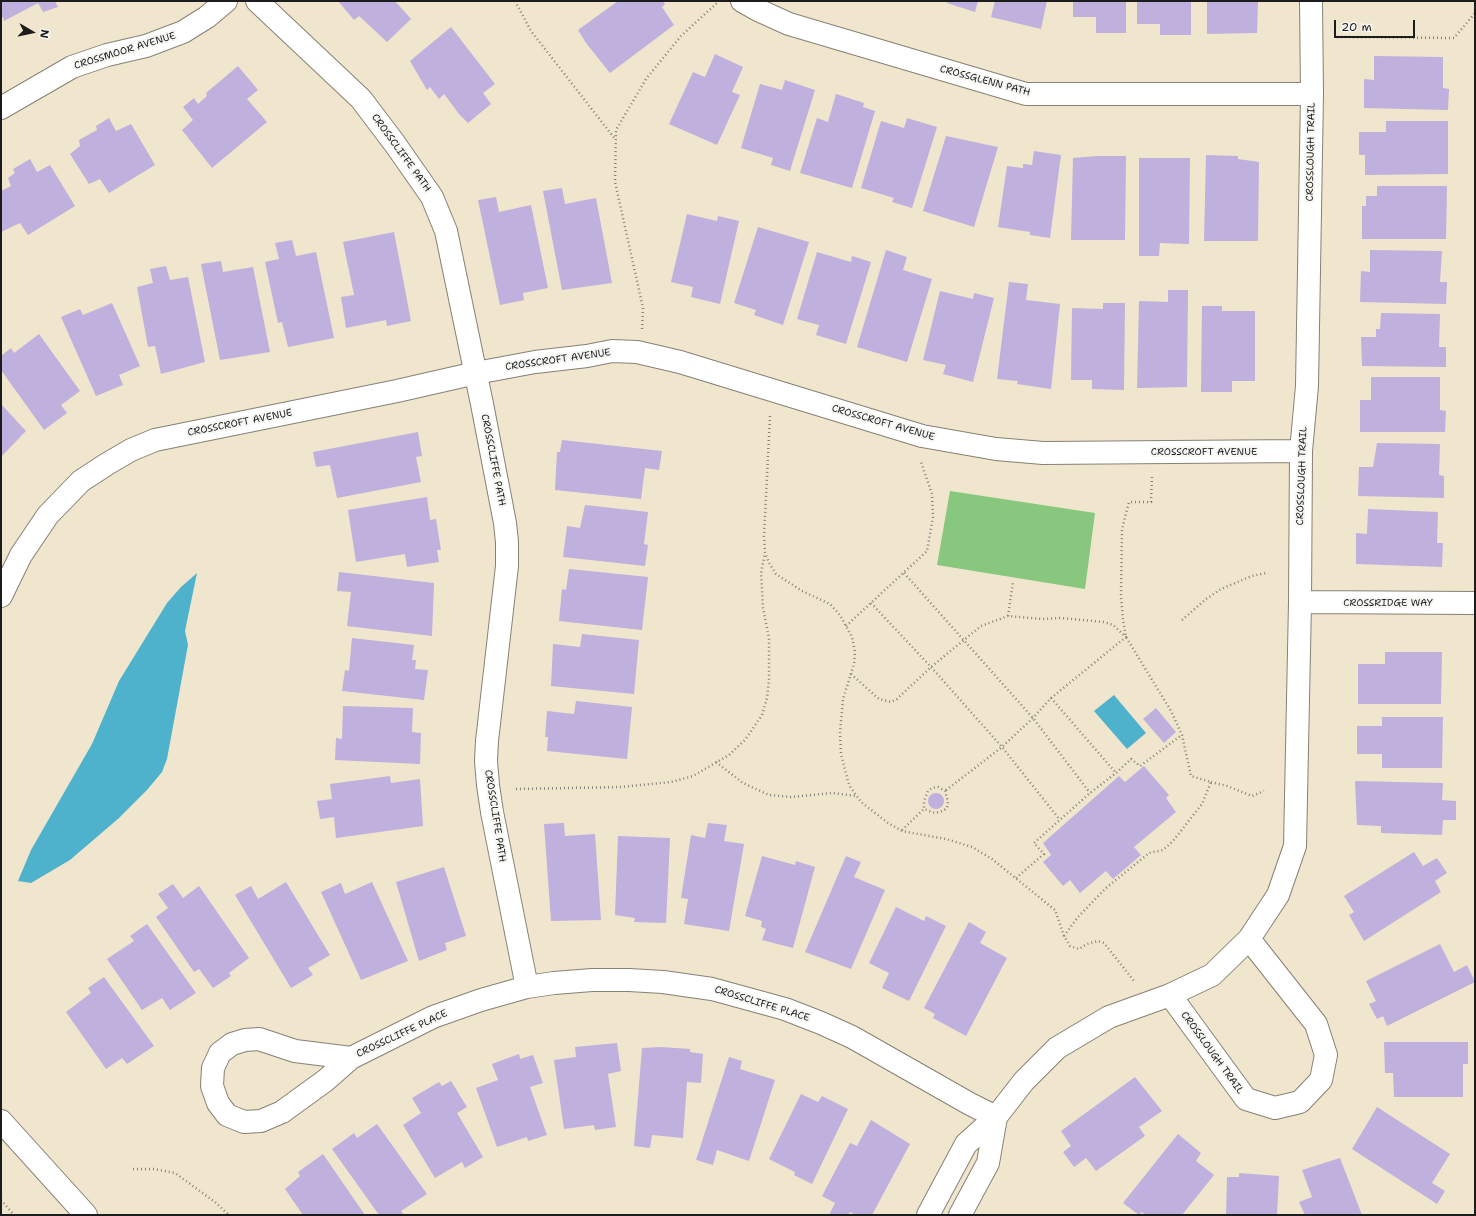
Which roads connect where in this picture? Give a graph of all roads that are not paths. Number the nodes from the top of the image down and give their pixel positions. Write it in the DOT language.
graph roads {
  1 [pos="226,1"];
  2 [pos="257,1"];
  3 [pos="742,1"];
  4 [pos="1311,1"];
  5 [pos="1312,94"];
  6 [pos="1,108"];
  7 [pos="476,373"];
  8 [pos="1301,451"];
  9 [pos="1,596"];
  10 [pos="1300,602"];
  11 [pos="1475,603"];
  12 [pos="1249,939"];
  13 [pos="527,987"];
  14 [pos="1170,995"];
  15 [pos="351,1058"];
  16 [pos="996,1117"];
  17 [pos="1,1121"];
  18 [pos="86,1215"];
  19 [pos="928,1215"];
  20 [pos="960,1215"];
  1 -- 6 [label="street, CROSSMOOR AVENUE"];
  2 -- 7 [label="street, CROSSCLIFFE PATH"];
  3 -- 5 [label="street, CROSSGLENN PATH"];
  4 -- 5 [label="street, CROSSLOUGH TRAIL"];
  5 -- 8 [label="street, CROSSLOUGH TRAIL"];
  7 -- 8 [label="street, CROSSCROFT AVENUE"];
  7 -- 9 [label="street, CROSSCROFT AVENUE"];
  7 -- 13 [label="street, CROSSCLIFFE PATH"];
  8 -- 10 [label="street, CROSSLOUGH TRAIL"];
  10 -- 11 [label="street, CROSSRIDGE WAY"];
  10 -- 12 [label="street, CROSSLOUGH TRAIL"];
  12 -- 14 [label="street, CROSSLOUGH TRAIL"];
  12 -- 14 [label="street, CROSSLOUGH TRAIL"];
  13 -- 15 [label="street, CROSSCLIFFE PLACE"];
  13 -- 16 [label="street, CROSSCLIFFE PLACE"];
  14 -- 16 [label="street, CROSSLOUGH TRAIL"];
  15 -- 15 [label="street, CROSSCLIFFE PLACE"];
  16 -- 19 [label="street, CROSSLOUGH TRAIL"];
  16 -- 20 [label="street, CROSSLOUGH TRAIL"];
  17 -- 18 [label="street"];
}
